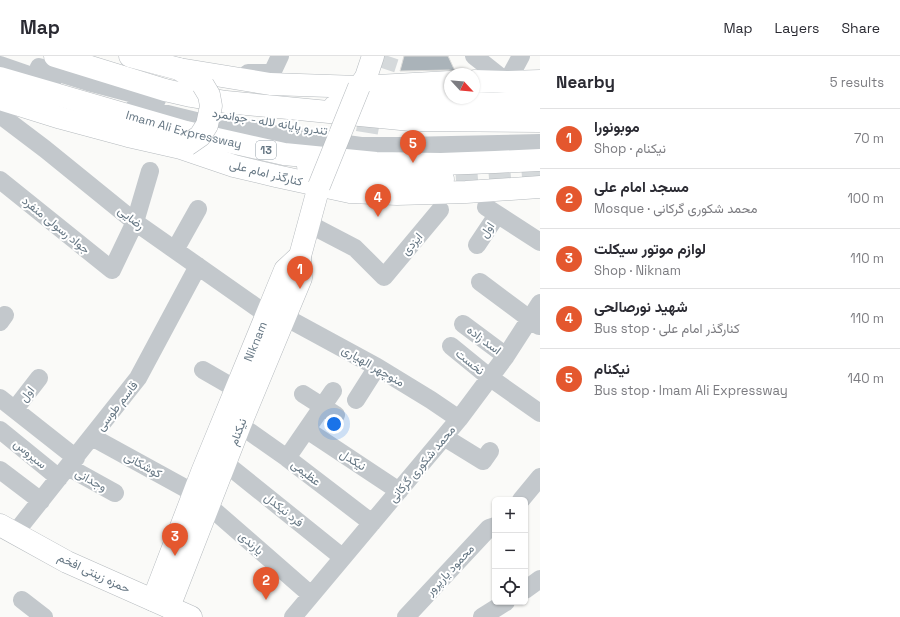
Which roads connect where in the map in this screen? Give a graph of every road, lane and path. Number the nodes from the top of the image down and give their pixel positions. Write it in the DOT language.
graph roads {
  1 [pos="7,56"];
  2 [pos="55,56"];
  3 [pos="130,56"];
  4 [pos="280,56"];
  5 [pos="365,56"];
  6 [pos="373,56"];
  7 [pos="474,56"];
  8 [pos="521,56"];
  9 [pos="172,60"];
  10 [pos="0,65"];
  11 [pos="0,78"];
  12 [pos="480,81"];
  13 [pos="540,81"];
  14 [pos="444,82"];
  15 [pos="507,82"];
  16 [pos="360,87"];
  17 [pos="0,99"];
  18 [pos="540,101"];
  19 [pos="301,110"];
  20 [pos="0,115"];
  21 [pos="540,121"];
  22 [pos="540,132"];
  23 [pos="540,143"];
  24 [pos="184,146"];
  25 [pos="284,154"];
  26 [pos="540,160"];
  27 [pos="150,170"];
  28 [pos="540,176"];
  29 [pos="0,180"];
  30 [pos="319,186"];
  31 [pos="540,186"];
  32 [pos="198,210"];
  33 [pos="440,210"];
  34 [pos="135,222"];
  35 [pos="309,224"];
  36 [pos="540,242"];
  37 [pos="477,245"];
  38 [pos="175,250"];
  39 [pos="198,266"];
  40 [pos="480,282"];
  41 [pos="540,303"];
  42 [pos="276,316"];
  43 [pos="535,323"];
  44 [pos="463,324"];
  45 [pos="451,346"];
  46 [pos="506,356"];
  47 [pos="377,367"];
  48 [pos="203,370"];
  49 [pos="39,378"];
  50 [pos="489,378"];
  51 [pos="236,389"];
  52 [pos="333,391"];
  53 [pos="303,394"];
  54 [pos="0,398"];
  55 [pos="356,400"];
  56 [pos="15,409"];
  57 [pos="329,411"];
  58 [pos="540,413"];
  59 [pos="459,419"];
  60 [pos="240,425"];
  61 [pos="0,430"];
  62 [pos="307,430"];
  63 [pos="92,437"];
  64 [pos="444,437"];
  65 [pos="490,451"];
  66 [pos="287,458"];
  67 [pos="225,463"];
  68 [pos="68,467"];
  69 [pos="0,470"];
  70 [pos="540,477"];
  71 [pos="399,491"];
  72 [pos="115,493"];
  73 [pos="524,497"];
  74 [pos="201,499"];
  75 [pos="41,501"];
  76 [pos="372,523"];
  77 [pos="492,527"];
  78 [pos="7,529"];
  79 [pos="342,557"];
  80 [pos="311,595"];
  81 [pos="22,600"];
  82 [pos="501,605"];
  83 [pos="163,608"];
  84 [pos="44,617"];
  85 [pos="191,617"];
  86 [pos="293,617"];
  87 [pos="406,617"];
  88 [pos="482,617"];
  1 -- 22 [label="street, تندرو پایانه لاله - جوانمرد"];
  2 -- 19 [label="main road"];
  3 -- 9 [label="main road"];
  4 -- 9 [label="street"];
  5 -- 16 [label="main road, Niknam"];
  6 -- 16 [label="main road, Niknam"];
  7 -- 15 [label="street"];
  8 -- 15 [label="street"];
  9 -- 16 [label="main road"];
  9 -- 24 [label="main road, bridge"];
  10 -- 23 [label="street"];
  11 -- 25 [label="main road, Imam Ali Expressway / 13"];
  12 -- 15 [label="main road"];
  13 -- 15 [label="main road"];
  14 -- 16 [label="main road"];
  16 -- 30 [label="main road, Niknam, bridge"];
  17 -- 24 [label="main road, کنارگذر امام علی"];
  18 -- 19 [label="main road"];
  19 -- 21 [label="main road"];
  20 -- 34 [label="street, رضایی"];
  24 -- 30 [label="main road, کنارگذر امام علی"];
  25 -- 26 [label="main road, Imam Ali Expressway / 13"];
  25 -- 28 [label="main road"];
  27 -- 34 [label="street"];
  29 -- 34 [label="street, جواد رسولی منفرد"];
  30 -- 31 [label="main road, کنارگذر امام علی"];
  30 -- 35 [label="main road, Niknam"];
  32 -- 38 [label="street"];
  33 -- 35 [label="street, ایزدی"];
  34 -- 38 [label="street, رضایی"];
  35 -- 42 [label="main road, Niknam"];
  36 -- 37 [label="street, اول"];
  38 -- 39 [label="street, رضایی"];
  39 -- 42 [label="street, رضایی"];
  39 -- 63 [label="street, قاسم طوسی"];
  40 -- 43 [label="street"];
  41 -- 43 [label="street, محمد شکوری گرکانی"];
  42 -- 47 [label="street, منوچهر الهیاری"];
  42 -- 51 [label="main road, Niknam"];
  42 -- 60 [label="main road, نیکنام"];
  43 -- 46 [label="street, محمد شکوری گرکانی"];
  44 -- 46 [label="street, اسد زاده"];
  45 -- 50 [label="street, نخست"];
  46 -- 50 [label="street, محمد شکوری گرکانی"];
  47 -- 55 [label="street"];
  47 -- 59 [label="street, منوچهر الهیاری"];
  48 -- 51 [label="street"];
  49 -- 56 [label="street, اول"];
  50 -- 58 [label="street, نخست"];
  50 -- 59 [label="street, محمد شکوری گرکانی"];
  51 -- 74 [label="main road, Niknam"];
  52 -- 57 [label="street"];
  53 -- 57 [label="street"];
  54 -- 56 [label="street"];
  56 -- 68 [label="street"];
  57 -- 62 [label="street"];
  59 -- 64 [label="street, محمد شکوری گرکانی"];
  60 -- 66 [label="street, عظیمی"];
  60 -- 67 [label="main road, نیکنام"];
  61 -- 68 [label="street, سیروس"];
  62 -- 66 [label="street"];
  62 -- 71 [label="street, نیکدل"];
  63 -- 68 [label="street, قاسم طوسی"];
  63 -- 74 [label="street, کوشکانی"];
  64 -- 65 [label="street"];
  64 -- 71 [label="street, محمد شکوری گرکانی"];
  66 -- 76 [label="street, عظیمی"];
  67 -- 74 [label="main road, نیکنام"];
  67 -- 79 [label="street, فرد نیکدل"];
  68 -- 72 [label="street, وجدانی"];
  68 -- 75 [label="street, قاسم طوسی"];
  69 -- 75 [label="street"];
  70 -- 73 [label="street"];
  71 -- 76 [label="street, محمد شکوری گرکانی"];
  74 -- 80 [label="street, یارندی"];
  74 -- 83 [label="main road, Niknam"];
  75 -- 78 [label="street, قاسم طوسی"];
  76 -- 79 [label="street, محمد شکوری گرکانی"];
  77 -- 87 [label="street, محمود یارپرور"];
  78 -- 83 [label="main road, حمزه زینتی افخم"];
  79 -- 80 [label="street, محمد شکوری گرکانی"];
  80 -- 86 [label="street, محمد شکوری گرکانی"];
  81 -- 84 [label="street"];
  82 -- 88 [label="street"];
  83 -- 85 [label="main road, حمزه زینتی افخم"];
}
